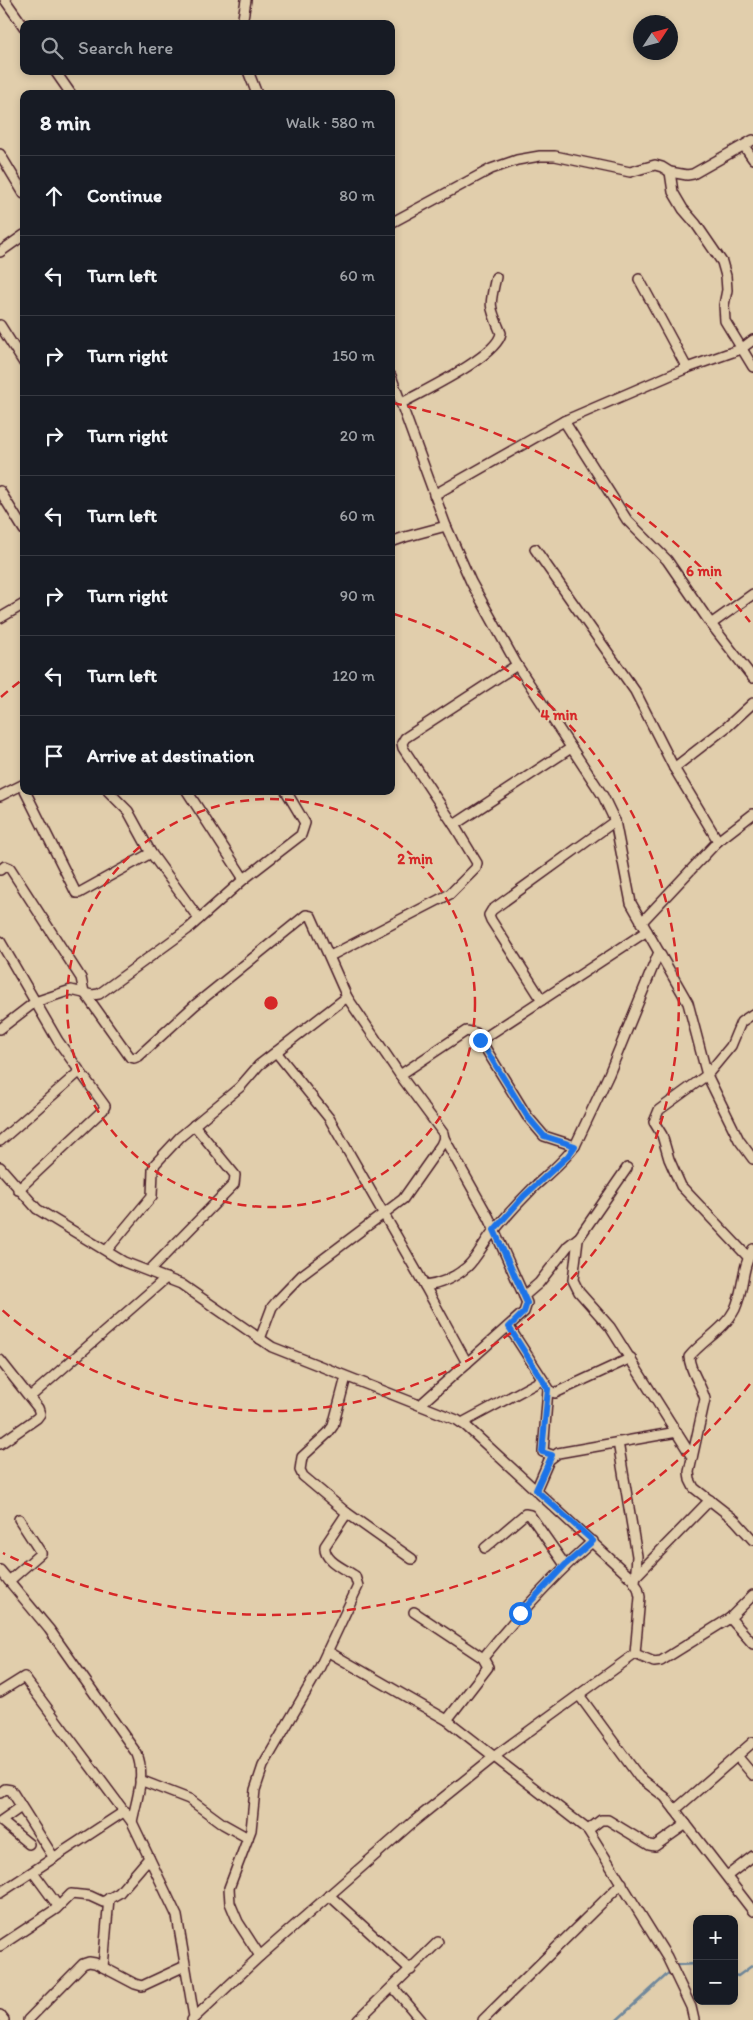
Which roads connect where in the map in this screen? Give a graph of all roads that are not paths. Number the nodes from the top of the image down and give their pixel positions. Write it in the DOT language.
graph roads {
  1 [pos="5,0"];
  2 [pos="246,0"];
  3 [pos="243,20"];
  4 [pos="20,21"];
  5 [pos="58,75"];
  6 [pos="250,75"];
  7 [pos="67,90"];
  8 [pos="255,90"];
  9 [pos="753,140"];
  10 [pos="744,146"];
  11 [pos="0,154"];
  12 [pos="753,159"];
  13 [pos="670,172"];
  14 [pos="20,187"];
  15 [pos="395,221"];
  16 [pos="20,238"];
  17 [pos="0,252"];
  18 [pos="496,277"];
  19 [pos="639,280"];
  20 [pos="0,325"];
  21 [pos="753,340"];
  22 [pos="741,348"];
  23 [pos="20,356"];
  24 [pos="753,367"];
  25 [pos="687,368"];
  26 [pos="395,386"];
  27 [pos="402,403"];
  28 [pos="564,421"];
  29 [pos="0,490"];
  30 [pos="434,495"];
  31 [pos="20,523"];
  32 [pos="446,526"];
  33 [pos="395,541"];
  34 [pos="535,549"];
  35 [pos="753,594"];
  36 [pos="20,606"];
  37 [pos="0,618"];
  38 [pos="710,624"];
  39 [pos="517,665"];
  40 [pos="753,678"];
  41 [pos="753,702"];
  42 [pos="571,748"];
  43 [pos="674,768"];
  44 [pos="20,788"];
  45 [pos="28,795"];
  46 [pos="112,795"];
  47 [pos="190,795"];
  48 [pos="288,795"];
  49 [pos="0,796"];
  50 [pos="753,814"];
  51 [pos="615,821"];
  52 [pos="454,824"];
  53 [pos="718,841"];
  54 [pos="151,853"];
  55 [pos="0,870"];
  56 [pos="244,878"];
  57 [pos="199,919"];
  58 [pos="640,923"];
  59 [pos="647,931"];
  60 [pos="0,941"];
  61 [pos="659,952"];
  62 [pos="330,956"];
  63 [pos="81,978"];
  64 [pos="71,990"];
  65 [pos="84,992"];
  66 [pos="347,997"];
  67 [pos="542,1000"];
  68 [pos="36,1002"];
  69 [pos="753,1014"];
  70 [pos="0,1029"];
  71 [pos="480,1040"];
  72 [pos="276,1052"];
  73 [pos="79,1072"];
  74 [pos="400,1075"];
  75 [pos="707,1075"];
  76 [pos="194,1125"];
  77 [pos="444,1138"];
  78 [pos="0,1141"];
  79 [pos="575,1146"];
  80 [pos="753,1159"];
  81 [pos="0,1167"];
  82 [pos="627,1168"];
  83 [pos="18,1190"];
  84 [pos="383,1214"];
  85 [pos="494,1230"];
  86 [pos="579,1237"];
  87 [pos="753,1249"];
  88 [pos="107,1250"];
  89 [pos="748,1257"];
  90 [pos="149,1271"];
  91 [pos="166,1278"];
  92 [pos="425,1286"];
  93 [pos="524,1296"];
  94 [pos="509,1327"];
  95 [pos="260,1339"];
  96 [pos="631,1358"];
  97 [pos="0,1360"];
  98 [pos="467,1363"];
  99 [pos="346,1377"];
  100 [pos="542,1380"];
  101 [pos="548,1389"];
  102 [pos="30,1397"];
  103 [pos="420,1405"];
  104 [pos="462,1423"];
  105 [pos="677,1432"];
  106 [pos="618,1442"];
  107 [pos="0,1444"];
  108 [pos="552,1455"];
  109 [pos="692,1456"];
  110 [pos="536,1490"];
  111 [pos="710,1500"];
  112 [pos="347,1513"];
  113 [pos="19,1520"];
  114 [pos="753,1540"];
  115 [pos="593,1541"];
  116 [pos="485,1548"];
  117 [pos="412,1559"];
  118 [pos="565,1565"];
  119 [pos="0,1570"];
  120 [pos="635,1580"];
  121 [pos="9,1581"];
  122 [pos="753,1595"];
  123 [pos="414,1612"];
  124 [pos="730,1618"];
  125 [pos="753,1644"];
  126 [pos="328,1651"];
  127 [pos="635,1654"];
  128 [pos="483,1658"];
  129 [pos="0,1692"];
  130 [pos="579,1695"];
  131 [pos="447,1720"];
  132 [pos="753,1742"];
  133 [pos="495,1756"];
  134 [pos="737,1756"];
  135 [pos="753,1775"];
  136 [pos="140,1780"];
  137 [pos="0,1793"];
  138 [pos="22,1807"];
  139 [pos="675,1810"];
  140 [pos="125,1811"];
  141 [pos="132,1822"];
  142 [pos="686,1824"];
  143 [pos="588,1830"];
  144 [pos="248,1838"];
  145 [pos="28,1844"];
  146 [pos="753,1856"];
  147 [pos="54,1858"];
  148 [pos="149,1858"];
  149 [pos="33,1872"];
  150 [pos="727,1876"];
  151 [pos="622,1883"];
  152 [pos="0,1893"];
  153 [pos="329,1895"];
  154 [pos="109,1898"];
  155 [pos="58,1906"];
  156 [pos="753,1911"];
  157 [pos="438,1942"];
  158 [pos="0,1946"];
  159 [pos="260,1956"];
  160 [pos="185,1966"];
  161 [pos="103,1967"];
  162 [pos="411,1970"];
  163 [pos="393,1987"];
  164 [pos="0,2015"];
  165 [pos="193,2018"];
  166 [pos="4,2020"];
  167 [pos="28,2020"];
  168 [pos="358,2020"];
  169 [pos="421,2020"];
  170 [pos="483,2020"];
  171 [pos="694,2020"];
  1 -- 4 [label="street"];
  2 -- 3 [label="street"];
  5 -- 7 [label="street"];
  6 -- 8 [label="street"];
  9 -- 10 [label="street"];
  10 -- 12 [label="street"];
  10 -- 13 [label="street"];
  11 -- 14 [label="street"];
  13 -- 15 [label="street"];
  13 -- 22 [label="street"];
  16 -- 17 [label="street"];
  18 -- 27 [label="street"];
  19 -- 25 [label="street"];
  20 -- 23 [label="street"];
  21 -- 22 [label="street"];
  22 -- 24 [label="street"];
  22 -- 25 [label="street"];
  25 -- 28 [label="street"];
  26 -- 27 [label="street"];
  27 -- 30 [label="street"];
  28 -- 30 [label="street"];
  28 -- 38 [label="street"];
  29 -- 31 [label="street"];
  30 -- 32 [label="street"];
  32 -- 33 [label="street"];
  32 -- 39 [label="street"];
  34 -- 43 [label="street"];
  35 -- 38 [label="street"];
  36 -- 37 [label="street"];
  38 -- 40 [label="street"];
  39 -- 42 [label="street"];
  39 -- 52 [label="street"];
  41 -- 43 [label="street"];
  42 -- 51 [label="street"];
  42 -- 52 [label="street"];
  43 -- 53 [label="street"];
  44 -- 49 [label="street"];
  45 -- 54 [label="street"];
  46 -- 54 [label="street"];
  47 -- 56 [label="street"];
  48 -- 56 [label="street"];
  50 -- 53 [label="street"];
  51 -- 58 [label="street"];
  51 -- 67 [label="street"];
  52 -- 62 [label="street"];
  53 -- 58 [label="street"];
  54 -- 57 [label="street"];
  55 -- 63 [label="street"];
  56 -- 57 [label="street"];
  57 -- 65 [label="street"];
  58 -- 59 [label="street"];
  59 -- 61 [label="street"];
  59 -- 67 [label="street"];
  60 -- 68 [label="street"];
  61 -- 75 [label="street"];
  61 -- 79 [label="street"];
  62 -- 65 [label="street"];
  62 -- 66 [label="street"];
  63 -- 64 [label="street"];
  63 -- 65 [label="street"];
  64 -- 65 [label="street"];
  64 -- 68 [label="street"];
  66 -- 72 [label="street"];
  66 -- 74 [label="street"];
  67 -- 71 [label="street"];
  68 -- 70 [label="street"];
  68 -- 73 [label="street"];
  69 -- 75 [label="street"];
  71 -- 74 [label="street"];
  71 -- 79 [label="street"];
  72 -- 76 [label="street"];
  72 -- 84 [label="street"];
  73 -- 78 [label="street"];
  73 -- 83 [label="street"];
  74 -- 77 [label="street"];
  75 -- 80 [label="street"];
  75 -- 89 [label="street"];
  76 -- 88 [label="street"];
  76 -- 90 [label="street"];
  77 -- 84 [label="street"];
  77 -- 85 [label="street"];
  79 -- 85 [label="street"];
  81 -- 83 [label="street"];
  82 -- 86 [label="street"];
  83 -- 88 [label="street"];
  84 -- 92 [label="street"];
  84 -- 95 [label="street"];
  85 -- 92 [label="street"];
  85 -- 93 [label="street"];
  86 -- 93 [label="street"];
  86 -- 96 [label="street"];
  87 -- 89 [label="street"];
  88 -- 90 [label="street"];
  89 -- 109 [label="street"];
  90 -- 91 [label="street"];
  91 -- 95 [label="street"];
  91 -- 102 [label="street"];
  92 -- 98 [label="street"];
  93 -- 94 [label="street"];
  94 -- 98 [label="street"];
  94 -- 100 [label="street"];
  95 -- 99 [label="street"];
  96 -- 101 [label="street"];
  96 -- 105 [label="street"];
  97 -- 102 [label="street"];
  98 -- 103 [label="street"];
  99 -- 103 [label="street"];
  99 -- 112 [label="street"];
  100 -- 101 [label="street"];
  100 -- 104 [label="street"];
  101 -- 108 [label="street"];
  102 -- 107 [label="street"];
  103 -- 104 [label="street"];
  104 -- 110 [label="street"];
  105 -- 106 [label="street"];
  105 -- 109 [label="street"];
  106 -- 108 [label="street"];
  106 -- 120 [label="street"];
  108 -- 110 [label="street"];
  109 -- 111 [label="street"];
  110 -- 115 [label="street"];
  111 -- 114 [label="street"];
  111 -- 120 [label="street"];
  112 -- 117 [label="street"];
  112 -- 126 [label="street"];
  113 -- 121 [label="street"];
  115 -- 118 [label="street"];
  115 -- 120 [label="street"];
  116 -- 118 [label="street"];
  118 -- 128 [label="street"];
  119 -- 121 [label="street"];
  120 -- 127 [label="street"];
  121 -- 136 [label="street"];
  122 -- 124 [label="street"];
  123 -- 128 [label="street"];
  124 -- 125 [label="street"];
  124 -- 127 [label="street"];
  126 -- 131 [label="street"];
  126 -- 144 [label="street"];
  127 -- 130 [label="street"];
  128 -- 131 [label="street"];
  129 -- 140 [label="street"];
  130 -- 133 [label="street"];
  130 -- 139 [label="street"];
  131 -- 133 [label="street"];
  132 -- 134 [label="street"];
  133 -- 143 [label="street"];
  133 -- 153 [label="street"];
  134 -- 135 [label="street"];
  134 -- 139 [label="street"];
  136 -- 141 [label="street"];
  136 -- 144 [label="street"];
  137 -- 138 [label="street"];
  138 -- 145 [label="street"];
  138 -- 147 [label="street"];
  139 -- 142 [label="street"];
  140 -- 141 [label="street"];
  140 -- 147 [label="street"];
  141 -- 148 [label="street"];
  142 -- 143 [label="street"];
  142 -- 150 [label="street"];
  143 -- 151 [label="street"];
  144 -- 159 [label="street"];
  146 -- 150 [label="street"];
  147 -- 149 [label="street"];
  148 -- 154 [label="street"];
  148 -- 160 [label="street"];
  149 -- 152 [label="street"];
  149 -- 155 [label="street"];
  150 -- 156 [label="street"];
  151 -- 170 [label="street"];
  151 -- 171 [label="street"];
  153 -- 159 [label="street"];
  153 -- 162 [label="street"];
  154 -- 155 [label="street"];
  154 -- 161 [label="street"];
  155 -- 158 [label="street"];
  157 -- 162 [label="street"];
  159 -- 165 [label="street"];
  160 -- 161 [label="street"];
  160 -- 165 [label="street"];
  161 -- 167 [label="street"];
  162 -- 163 [label="street"];
  163 -- 168 [label="street"];
  163 -- 169 [label="street"];
  164 -- 166 [label="street"];
}
